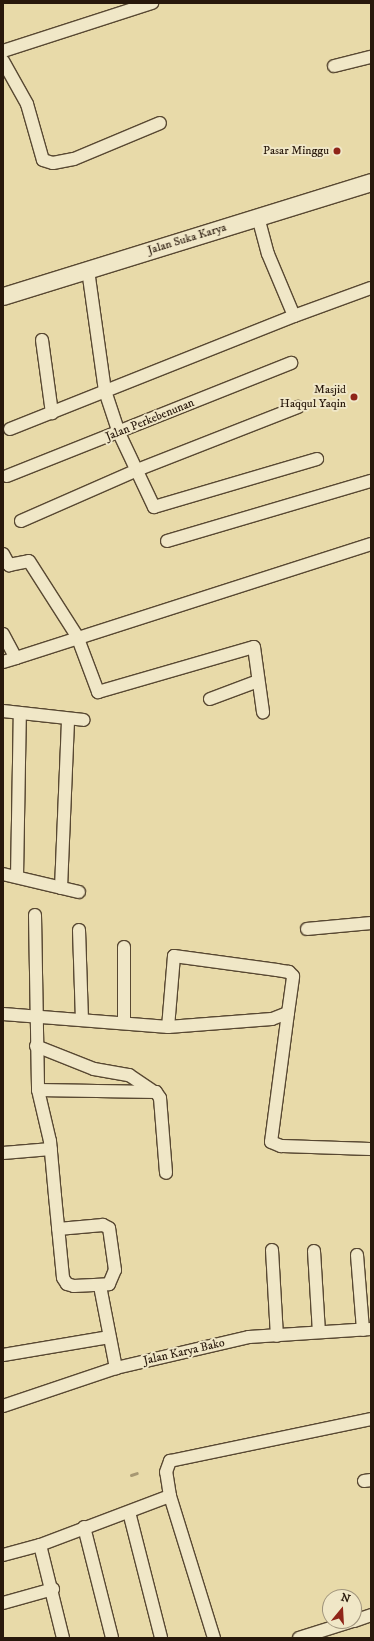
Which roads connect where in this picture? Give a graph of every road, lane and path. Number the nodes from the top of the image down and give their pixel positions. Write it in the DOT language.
graph roads {
  1 [pos="152,3"];
  2 [pos="134,6"];
  3 [pos="3,51"];
  4 [pos="371,57"];
  5 [pos="3,61"];
  6 [pos="334,66"];
  7 [pos="160,123"];
  8 [pos="371,182"];
  9 [pos="258,217"];
  10 [pos="88,270"];
  11 [pos="371,288"];
  12 [pos="3,296"];
  13 [pos="294,316"];
  14 [pos="42,340"];
  15 [pos="291,363"];
  16 [pos="105,391"];
  17 [pos="298,407"];
  18 [pos="52,413"];
  19 [pos="10,429"];
  20 [pos="119,433"];
  21 [pos="317,459"];
  22 [pos="137,470"];
  23 [pos="7,476"];
  24 [pos="371,481"];
  25 [pos="21,521"];
  26 [pos="167,541"];
  27 [pos="371,544"];
  28 [pos="4,556"];
  29 [pos="3,634"];
  30 [pos="77,636"];
  31 [pos="16,658"];
  32 [pos="3,662"];
  33 [pos="258,681"];
  34 [pos="210,699"];
  35 [pos="3,711"];
  36 [pos="263,712"];
  37 [pos="20,713"];
  38 [pos="68,719"];
  39 [pos="84,720"];
  40 [pos="3,874"];
  41 [pos="17,877"];
  42 [pos="61,888"];
  43 [pos="78,892"];
  44 [pos="35,915"];
  45 [pos="371,923"];
  46 [pos="307,929"];
  47 [pos="79,930"];
  48 [pos="124,947"];
  49 [pos="288,1013"];
  50 [pos="3,1014"];
  51 [pos="35,1017"];
  52 [pos="82,1020"];
  53 [pos="124,1024"];
  54 [pos="168,1027"];
  55 [pos="36,1046"];
  56 [pos="38,1090"];
  57 [pos="153,1091"];
  58 [pos="51,1149"];
  59 [pos="371,1149"];
  60 [pos="3,1153"];
  61 [pos="166,1173"];
  62 [pos="58,1229"];
  63 [pos="272,1250"];
  64 [pos="314,1251"];
  65 [pos="357,1255"];
  66 [pos="100,1286"];
  67 [pos="367,1330"];
  68 [pos="319,1332"];
  69 [pos="277,1336"];
  70 [pos="109,1337"];
  71 [pos="3,1355"];
  72 [pos="116,1368"];
  73 [pos="3,1406"];
  74 [pos="371,1419"];
  75 [pos="170,1496"];
  76 [pos="129,1512"];
  77 [pos="84,1526"];
  78 [pos="40,1545"];
  79 [pos="3,1555"];
  80 [pos="53,1589"];
  81 [pos="3,1603"];
  82 [pos="338,1629"];
  83 [pos="328,1634"];
  84 [pos="63,1638"];
  85 [pos="112,1638"];
  86 [pos="161,1638"];
  87 [pos="214,1638"];
  88 [pos="299,1638"];
  1 -- 2 [label="street"];
  2 -- 3 [label="street"];
  4 -- 6 [label="street"];
  5 -- 7 [label="street"];
  8 -- 9 [label="main road, Jalan Suka Karya"];
  9 -- 10 [label="main road, Jalan Suka Karya"];
  9 -- 13 [label="street"];
  10 -- 12 [label="main road, Jalan Suka Karya"];
  10 -- 16 [label="street"];
  11 -- 13 [label="street"];
  13 -- 16 [label="street"];
  14 -- 18 [label="street"];
  15 -- 20 [label="street, Jalan Perkebenunan"];
  16 -- 18 [label="street"];
  16 -- 20 [label="street"];
  17 -- 22 [label="street"];
  18 -- 19 [label="street"];
  20 -- 22 [label="street"];
  20 -- 23 [label="street, Jalan Perkebenunan"];
  21 -- 22 [label="street"];
  22 -- 25 [label="street"];
  24 -- 26 [label="street"];
  27 -- 30 [label="street"];
  28 -- 30 [label="street"];
  29 -- 31 [label="street"];
  30 -- 31 [label="street"];
  30 -- 33 [label="street"];
  31 -- 32 [label="street"];
  33 -- 34 [label="street"];
  33 -- 36 [label="street"];
  35 -- 37 [label="street"];
  37 -- 38 [label="street"];
  37 -- 41 [label="street"];
  38 -- 39 [label="street"];
  38 -- 42 [label="street"];
  40 -- 41 [label="street"];
  41 -- 42 [label="street"];
  42 -- 43 [label="street"];
  44 -- 51 [label="street"];
  45 -- 46 [label="street"];
  47 -- 52 [label="street"];
  48 -- 53 [label="street"];
  49 -- 54 [label="street"];
  49 -- 54 [label="street"];
  49 -- 59 [label="street"];
  50 -- 51 [label="street"];
  51 -- 52 [label="street"];
  51 -- 55 [label="street"];
  52 -- 53 [label="street"];
  53 -- 54 [label="street"];
  55 -- 56 [label="street"];
  55 -- 57 [label="street"];
  56 -- 57 [label="street"];
  56 -- 58 [label="street"];
  57 -- 61 [label="street"];
  58 -- 60 [label="street"];
  58 -- 62 [label="street"];
  62 -- 66 [label="street"];
  62 -- 66 [label="street"];
  63 -- 69 [label="street"];
  64 -- 68 [label="street"];
  65 -- 67 [label="street"];
  66 -- 70 [label="street"];
  67 -- 68 [label="street, Jalan Karya Bako"];
  68 -- 69 [label="street, Jalan Karya Bako"];
  69 -- 72 [label="street, Jalan Karya Bako"];
  70 -- 71 [label="street"];
  70 -- 72 [label="street"];
  72 -- 73 [label="street, Jalan Karya Bako"];
  74 -- 75 [label="street"];
  75 -- 76 [label="street"];
  75 -- 87 [label="street"];
  76 -- 77 [label="street"];
  76 -- 86 [label="street"];
  77 -- 78 [label="street"];
  77 -- 85 [label="street"];
  78 -- 79 [label="street"];
  78 -- 80 [label="street"];
  80 -- 81 [label="street"];
  80 -- 84 [label="street"];
  82 -- 83 [label="street"];
  83 -- 88 [label="street"];
}
